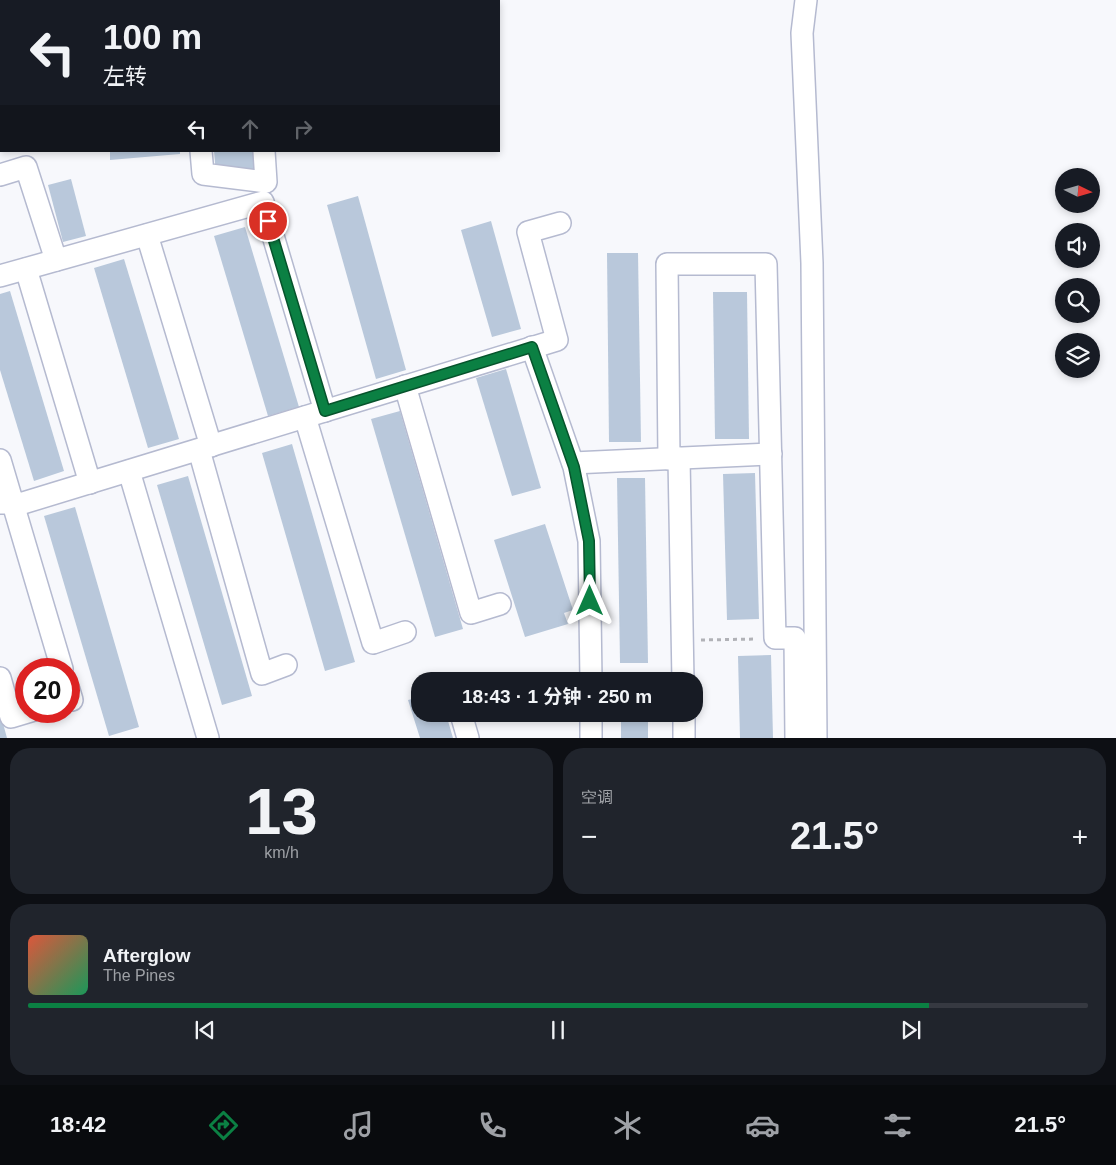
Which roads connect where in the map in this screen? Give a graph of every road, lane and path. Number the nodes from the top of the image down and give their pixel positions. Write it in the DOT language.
graph roads {
  1 [pos="806,0"];
  2 [pos="202,152"];
  3 [pos="264,152"];
  4 [pos="0,175"];
  5 [pos="560,223"];
  6 [pos="147,235"];
  7 [pos="56,260"];
  8 [pos="26,269"];
  9 [pos="0,276"];
  10 [pos="532,347"];
  11 [pos="404,386"];
  12 [pos="325,411"];
  13 [pos="305,417"];
  14 [pos="205,448"];
  15 [pos="771,454"];
  16 [pos="674,459"];
  17 [pos="0,460"];
  18 [pos="573,463"];
  19 [pos="129,471"];
  20 [pos="90,483"];
  21 [pos="7,503"];
  22 [pos="500,604"];
  23 [pos="405,632"];
  24 [pos="775,638"];
  25 [pos="682,640"];
  26 [pos="58,658"];
  27 [pos="286,665"];
  28 [pos="590,672"];
  29 [pos="683,672"];
  30 [pos="0,678"];
  31 [pos="15,716"];
  32 [pos="463,722"];
  33 [pos="591,722"];
  34 [pos="684,722"];
  35 [pos="208,738"];
  36 [pos="468,738"];
  37 [pos="591,738"];
  38 [pos="684,738"];
  39 [pos="796,738"];
  40 [pos="816,738"];
  1 -- 40 [label="street"];
  2 -- 3 [label="street"];
  4 -- 7 [label="street"];
  5 -- 10 [label="street"];
  6 -- 7 [label="street"];
  6 -- 12 [label="street"];
  6 -- 14 [label="street"];
  7 -- 8 [label="street"];
  8 -- 9 [label="street"];
  8 -- 20 [label="street"];
  10 -- 11 [label="street"];
  10 -- 18 [label="street"];
  11 -- 12 [label="street"];
  11 -- 22 [label="street"];
  12 -- 13 [label="street"];
  13 -- 14 [label="street"];
  13 -- 23 [label="street"];
  14 -- 19 [label="street"];
  14 -- 27 [label="street"];
  15 -- 16 [label="street"];
  15 -- 16 [label="street"];
  15 -- 24 [label="street"];
  16 -- 18 [label="street"];
  16 -- 25 [label="street"];
  17 -- 21 [label="street"];
  18 -- 28 [label="street"];
  19 -- 20 [label="street"];
  19 -- 35 [label="street"];
  20 -- 21 [label="street"];
  21 -- 26 [label="street"];
  24 -- 25 [label="path"];
  24 -- 39 [label="street"];
  25 -- 29 [label="street"];
  30 -- 31 [label="street"];
  32 -- 36 [label="street"];
  33 -- 37 [label="street"];
  34 -- 38 [label="street"];
}
